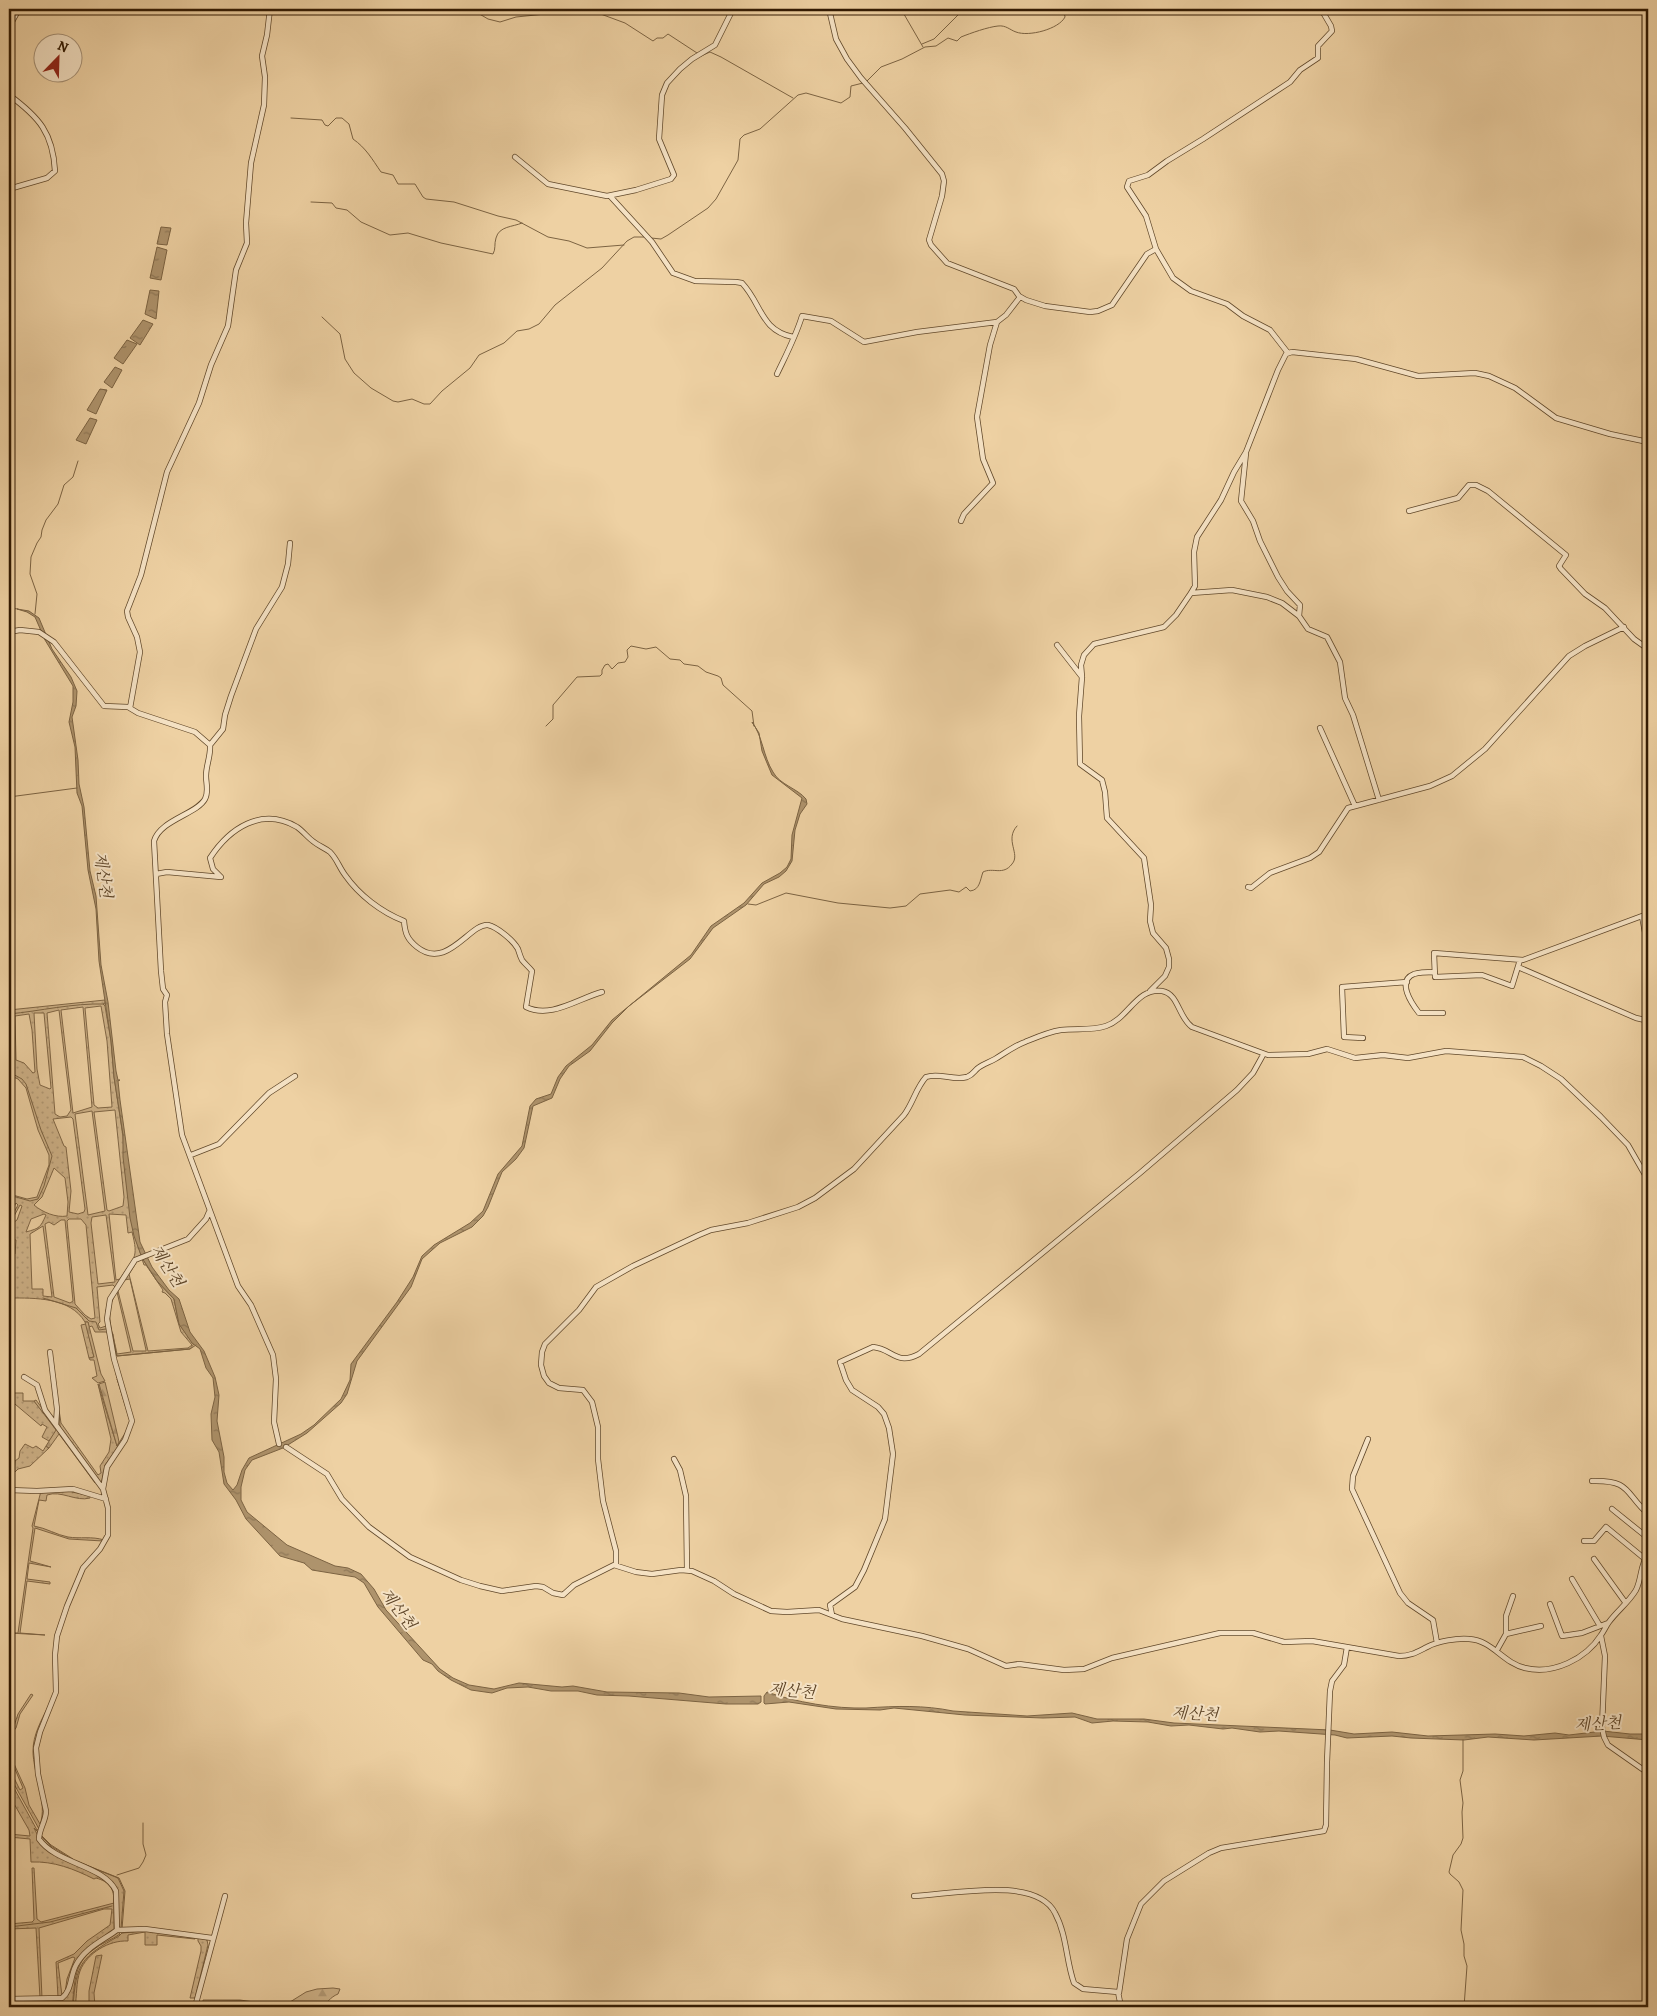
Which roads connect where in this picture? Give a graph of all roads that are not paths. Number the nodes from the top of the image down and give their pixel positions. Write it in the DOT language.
graph roads {
  1 [pos="19,9"];
  2 [pos="270,9"];
  3 [pos="733,9"];
  4 [pos="829,9"];
  5 [pos="1321,9"];
  6 [pos="9,27"];
  7 [pos="9,45"];
  8 [pos="9,57"];
  9 [pos="9,96"];
  10 [pos="515,157"];
  11 [pos="9,190"];
  12 [pos="610,196"];
  13 [pos="1156,250"];
  14 [pos="1020,297"];
  15 [pos="997,322"];
  16 [pos="793,336"];
  17 [pos="1288,353"];
  18 [pos="777,374"];
  19 [pos="1648,442"];
  20 [pos="1246,452"];
  21 [pos="1409,511"];
  22 [pos="961,522"];
  23 [pos="290,543"];
  24 [pos="1191,593"];
  25 [pos="1299,616"];
  26 [pos="1624,627"];
  27 [pos="9,632"];
  28 [pos="1057,645"];
  29 [pos="1648,649"];
  30 [pos="1082,677"];
  31 [pos="130,708"];
  32 [pos="1320,728"];
  33 [pos="210,745"];
  34 [pos="1379,800"];
  35 [pos="1355,806"];
  36 [pos="156,874"];
  37 [pos="1248,887"];
  38 [pos="1646,927"];
  39 [pos="1648,949"];
  40 [pos="1520,960"];
  41 [pos="1518,967"];
  42 [pos="1435,972"];
  43 [pos="1407,982"];
  44 [pos="602,992"];
  45 [pos="1149,992"];
  46 [pos="1443,1013"];
  47 [pos="1648,1018"];
  48 [pos="1641,1020"];
  49 [pos="1648,1023"];
  50 [pos="1364,1038"];
  51 [pos="1263,1054"];
  52 [pos="295,1076"];
  53 [pos="191,1155"];
  54 [pos="1648,1180"];
  55 [pos="209,1211"];
  56 [pos="50,1352"];
  57 [pos="24,1377"];
  58 [pos="56,1425"];
  59 [pos="1368,1439"];
  60 [pos="279,1444"];
  61 [pos="286,1447"];
  62 [pos="674,1459"];
  63 [pos="1592,1481"];
  64 [pos="103,1489"];
  65 [pos="9,1490"];
  66 [pos="106,1499"];
  67 [pos="1612,1509"];
  68 [pos="1648,1514"];
  69 [pos="1648,1538"];
  70 [pos="1584,1540"];
  71 [pos="1647,1556"];
  72 [pos="1594,1559"];
  73 [pos="616,1565"];
  74 [pos="687,1570"];
  75 [pos="1572,1579"];
  76 [pos="1512,1596"];
  77 [pos="1625,1602"];
  78 [pos="1550,1604"];
  79 [pos="832,1615"];
  80 [pos="1608,1623"];
  81 [pos="1541,1626"];
  82 [pos="1600,1626"];
  83 [pos="1506,1634"];
  84 [pos="1601,1636"];
  85 [pos="1438,1643"];
  86 [pos="1347,1648"];
  87 [pos="1497,1650"];
  88 [pos="1648,1773"];
  89 [pos="225,1896"];
  90 [pos="914,1896"];
  91 [pos="117,1930"];
  92 [pos="212,1938"];
  93 [pos="1119,1993"];
  94 [pos="9,1999"];
  95 [pos="195,2007"];
  96 [pos="1121,2007"];
  1 -- 6 [label="street"];
  2 -- 31 [label="street"];
  3 -- 12 [label="street"];
  4 -- 14 [label="street"];
  5 -- 13 [label="street"];
  7 -- 8 [label="street"];
  9 -- 11 [label="street"];
  10 -- 12 [label="street"];
  12 -- 16 [label="street"];
  13 -- 14 [label="street"];
  13 -- 17 [label="street"];
  14 -- 15 [label="street"];
  15 -- 16 [label="street"];
  15 -- 22 [label="street"];
  16 -- 18 [label="street"];
  17 -- 19 [label="street"];
  17 -- 20 [label="street"];
  20 -- 24 [label="street"];
  20 -- 25 [label="street"];
  21 -- 26 [label="street"];
  23 -- 33 [label="street"];
  24 -- 25 [label="street"];
  24 -- 30 [label="street"];
  25 -- 34 [label="street"];
  26 -- 29 [label="street"];
  26 -- 34 [label="street"];
  27 -- 31 [label="street"];
  28 -- 30 [label="street"];
  30 -- 45 [label="street"];
  31 -- 33 [label="street"];
  32 -- 35 [label="street"];
  33 -- 36 [label="street"];
  34 -- 35 [label="street"];
  35 -- 37 [label="street"];
  36 -- 44 [label="street"];
  36 -- 53 [label="street"];
  38 -- 39 [label="street"];
  38 -- 40 [label="street"];
  40 -- 41 [label="street"];
  40 -- 42 [label="street"];
  41 -- 42 [label="street"];
  41 -- 48 [label="street"];
  42 -- 43 [label="street"];
  43 -- 46 [label="street"];
  43 -- 50 [label="street"];
  45 -- 51 [label="street"];
  45 -- 73 [label="street"];
  47 -- 48 [label="street"];
  48 -- 49 [label="street"];
  51 -- 54 [label="street"];
  51 -- 79 [label="street"];
  52 -- 53 [label="street"];
  53 -- 55 [label="street"];
  55 -- 60 [label="street"];
  55 -- 64 [label="street"];
  56 -- 58 [label="street"];
  57 -- 58 [label="street"];
  58 -- 64 [label="street"];
  59 -- 85 [label="street"];
  61 -- 73 [label="street"];
  62 -- 74 [label="street"];
  63 -- 68 [label="street"];
  64 -- 66 [label="street"];
  65 -- 66 [label="street"];
  66 -- 91 [label="street"];
  67 -- 69 [label="street"];
  70 -- 71 [label="street"];
  71 -- 77 [label="street"];
  72 -- 77 [label="street"];
  73 -- 74 [label="street"];
  74 -- 79 [label="street"];
  75 -- 82 [label="street"];
  76 -- 83 [label="street"];
  77 -- 80 [label="street"];
  78 -- 82 [label="street"];
  79 -- 86 [label="street"];
  80 -- 82 [label="street"];
  80 -- 84 [label="street"];
  81 -- 83 [label="street"];
  83 -- 87 [label="street"];
  84 -- 87 [label="street"];
  84 -- 88 [label="street"];
  85 -- 86 [label="street"];
  85 -- 87 [label="street"];
  86 -- 93 [label="street"];
  89 -- 92 [label="street"];
  90 -- 93 [label="street"];
  91 -- 92 [label="street"];
  91 -- 94 [label="street"];
  92 -- 95 [label="street"];
  93 -- 96 [label="street"];
}
